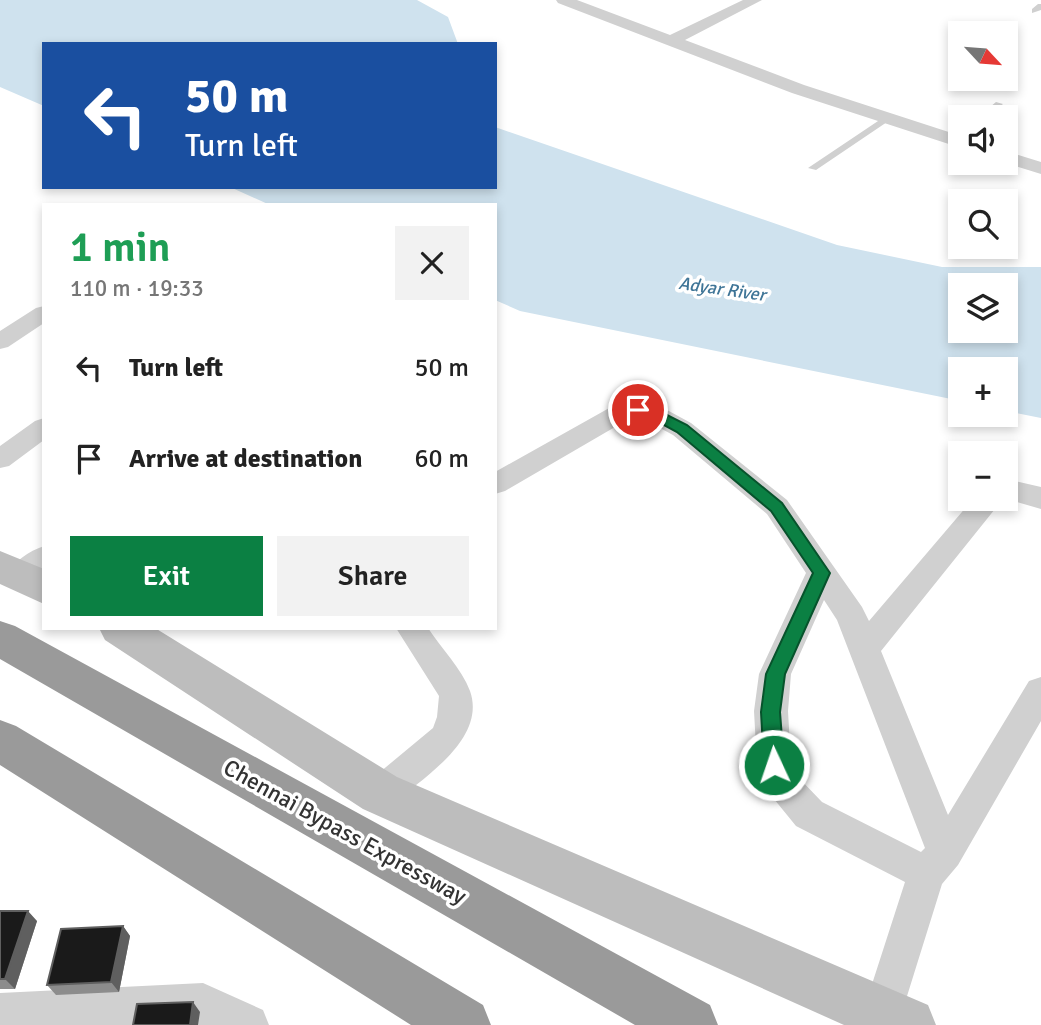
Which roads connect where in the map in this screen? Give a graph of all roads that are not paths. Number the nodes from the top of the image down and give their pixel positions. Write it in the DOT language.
graph roads {
  1 [pos="563,0"];
  2 [pos="605,0"];
  3 [pos="755,0"];
  4 [pos="586,9"];
  5 [pos="671,41"];
  6 [pos="887,118"];
  7 [pos="948,136"];
  8 [pos="1018,161"];
  9 [pos="813,168"];
  10 [pos="1041,168"];
  11 [pos="42,314"];
  12 [pos="0,342"];
  13 [pos="42,428"];
  14 [pos="0,459"];
  15 [pos="497,483"];
  16 [pos="1018,491"];
  17 [pos="1041,499"];
  18 [pos="979,511"];
  19 [pos="821,573"];
  20 [pos="123,630"];
  21 [pos="412,630"];
  22 [pos="0,638"];
  23 [pos="864,649"];
  24 [pos="1041,691"];
  25 [pos="0,740"];
  26 [pos="380,793"];
  27 [pos="935,863"];
  28 [pos="0,1013"];
  29 [pos="896,1019"];
  30 [pos="248,1025"];
  31 [pos="463,1025"];
  32 [pos="690,1025"];
  1 -- 4 [label="street"];
  2 -- 4 [label="street"];
  3 -- 5 [label="street"];
  4 -- 5 [label="street"];
  5 -- 6 [label="street"];
  6 -- 7 [label="street"];
  6 -- 9 [label="lane"];
  8 -- 10 [label="street"];
  11 -- 12 [label="street"];
  13 -- 14 [label="street"];
  15 -- 19 [label="street"];
  16 -- 17 [label="street"];
  18 -- 23 [label="street"];
  19 -- 23 [label="street"];
  19 -- 27 [label="street"];
  20 -- 26 [label="street"];
  21 -- 26 [label="street"];
  22 -- 32 [label="highway, Chennai Bypass Expressway"];
  23 -- 27 [label="street"];
  24 -- 27 [label="street"];
  25 -- 31 [label="highway"];
  26 -- 29 [label="street"];
  27 -- 29 [label="street"];
  28 -- 30 [label="street"];
}
